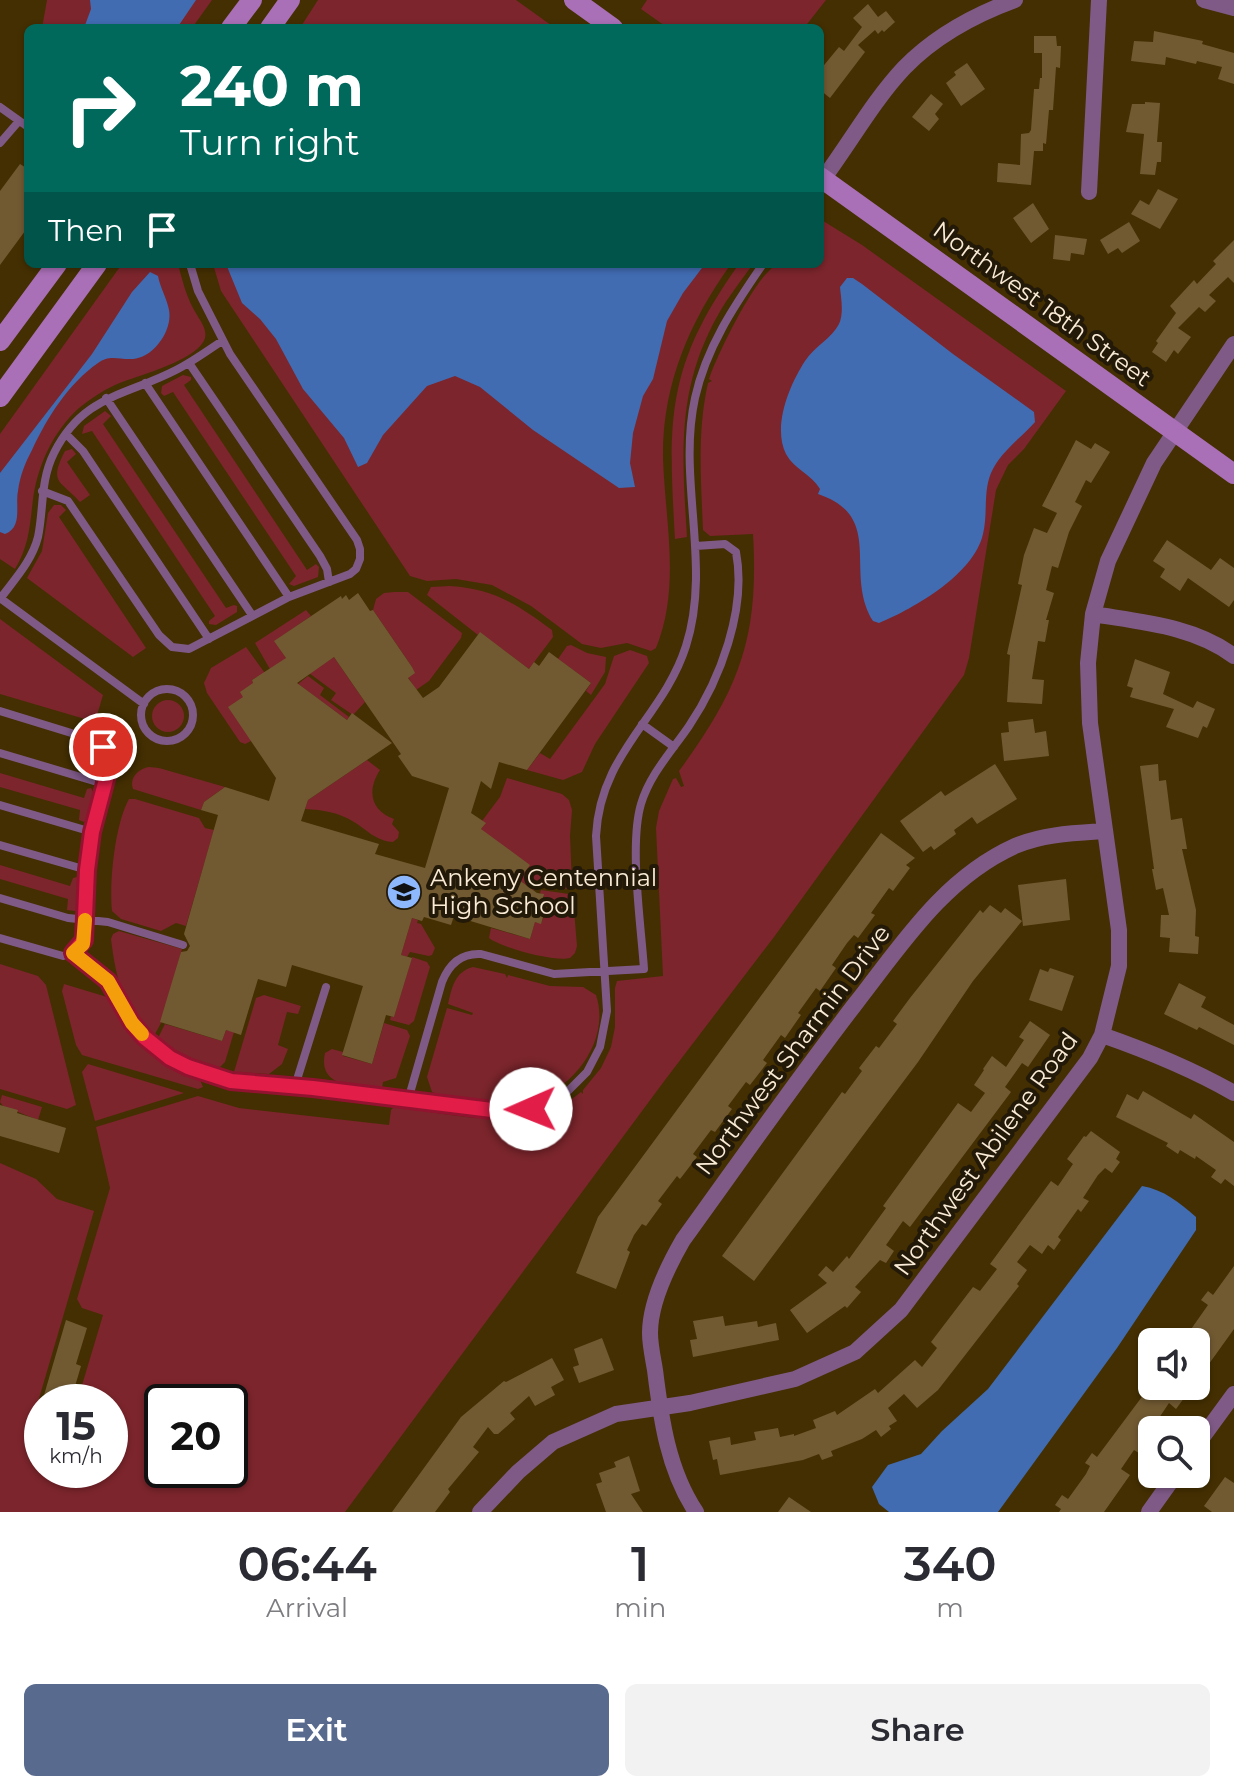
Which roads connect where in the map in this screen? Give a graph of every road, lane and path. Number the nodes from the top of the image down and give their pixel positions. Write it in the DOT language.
graph roads {
  1 [pos="252,0"];
  2 [pos="290,0"];
  3 [pos="574,0"];
  4 [pos="1015,0"];
  5 [pos="1099,0"];
  6 [pos="1204,0"];
  7 [pos="1234,8"];
  8 [pos="234,24"];
  9 [pos="273,24"];
  10 [pos="607,24"];
  11 [pos="0,107"];
  12 [pos="19,121"];
  13 [pos="24,124"];
  14 [pos="0,143"];
  15 [pos="824,176"];
  16 [pos="824,182"];
  17 [pos="1089,192"];
  18 [pos="54,268"];
  19 [pos="94,268"];
  20 [pos="191,268"];
  21 [pos="760,268"];
  22 [pos="0,341"];
  23 [pos="222,341"];
  24 [pos="1234,344"];
  25 [pos="189,363"];
  26 [pos="145,383"];
  27 [pos="0,397"];
  28 [pos="106,398"];
  29 [pos="1175,432"];
  30 [pos="66,434"];
  31 [pos="1234,474"];
  32 [pos="42,491"];
  33 [pos="696,546"];
  34 [pos="329,582"];
  35 [pos="289,597"];
  36 [pos="0,599"];
  37 [pos="1093,614"];
  38 [pos="252,615"];
  39 [pos="209,639"];
  40 [pos="1234,656"];
  41 [pos="144,704"];
  42 [pos="0,711"];
  43 [pos="642,724"];
  44 [pos="674,747"];
  45 [pos="0,753"];
  46 [pos="104,784"];
  47 [pos="0,805"];
  48 [pos="1105,831"];
  49 [pos="92,832"];
  50 [pos="0,845"];
  51 [pos="87,870"];
  52 [pos="0,898"];
  53 [pos="85,921"];
  54 [pos="0,938"];
  55 [pos="183,945"];
  56 [pos="73,953"];
  57 [pos="604,972"];
  58 [pos="326,987"];
  59 [pos="1102,1035"];
  60 [pos="295,1086"];
  61 [pos="1234,1093"];
  62 [pos="408,1100"];
  63 [pos="1234,1394"];
  64 [pos="660,1408"];
  65 [pos="1210,1427"];
  66 [pos="1166,1488"];
  67 [pos="480,1512"];
  68 [pos="696,1512"];
  69 [pos="1149,1512"];
  1 -- 8 [label="main road"];
  2 -- 9 [label="main road"];
  3 -- 10 [label="main road"];
  4 -- 15 [label="street"];
  5 -- 17 [label="street"];
  6 -- 7 [label="street"];
  11 -- 12 [label="lane"];
  12 -- 13 [label="lane"];
  12 -- 14 [label="lane"];
  16 -- 29 [label="main road, Northwest 18th Street"];
  18 -- 22 [label="main road"];
  19 -- 27 [label="main road"];
  20 -- 23 [label="lane"];
  21 -- 33 [label="lane"];
  23 -- 25 [label="lane"];
  23 -- 34 [label="lane"];
  24 -- 29 [label="street, Northwest Abilene Road"];
  25 -- 26 [label="lane"];
  25 -- 34 [label="lane"];
  26 -- 28 [label="lane"];
  26 -- 35 [label="lane"];
  28 -- 30 [label="lane"];
  28 -- 38 [label="lane"];
  29 -- 31 [label="main road, Northwest 18th Street"];
  29 -- 37 [label="street, Northwest Abilene Road"];
  30 -- 32 [label="lane"];
  30 -- 39 [label="lane"];
  32 -- 36 [label="lane"];
  32 -- 39 [label="lane"];
  33 -- 43 [label="lane"];
  33 -- 44 [label="lane"];
  34 -- 35 [label="lane"];
  35 -- 38 [label="lane"];
  36 -- 41 [label="lane"];
  37 -- 40 [label="street"];
  37 -- 48 [label="street, Northwest Abilene Road"];
  38 -- 39 [label="lane"];
  41 -- 41 [label="lane"];
  42 -- 46 [label="lane"];
  43 -- 44 [label="lane"];
  43 -- 57 [label="lane"];
  44 -- 57 [label="lane"];
  45 -- 46 [label="lane"];
  46 -- 49 [label="lane"];
  47 -- 49 [label="lane"];
  48 -- 59 [label="street, Northwest Abilene Road"];
  48 -- 64 [label="street, Northwest Sharmin Drive"];
  49 -- 51 [label="lane"];
  50 -- 51 [label="lane"];
  51 -- 53 [label="lane"];
  52 -- 53 [label="lane"];
  53 -- 55 [label="lane"];
  53 -- 56 [label="lane"];
  54 -- 56 [label="lane"];
  56 -- 60 [label="lane"];
  57 -- 62 [label="lane"];
  57 -- 62 [label="lane"];
  58 -- 60 [label="lane"];
  59 -- 61 [label="street"];
  59 -- 64 [label="street, Northwest Abilene Road"];
  60 -- 62 [label="lane"];
  63 -- 65 [label="street"];
  64 -- 67 [label="street, Northwest Abilene Road"];
  64 -- 68 [label="street, Northwest Sharmin Drive"];
  66 -- 69 [label="street"];
}
